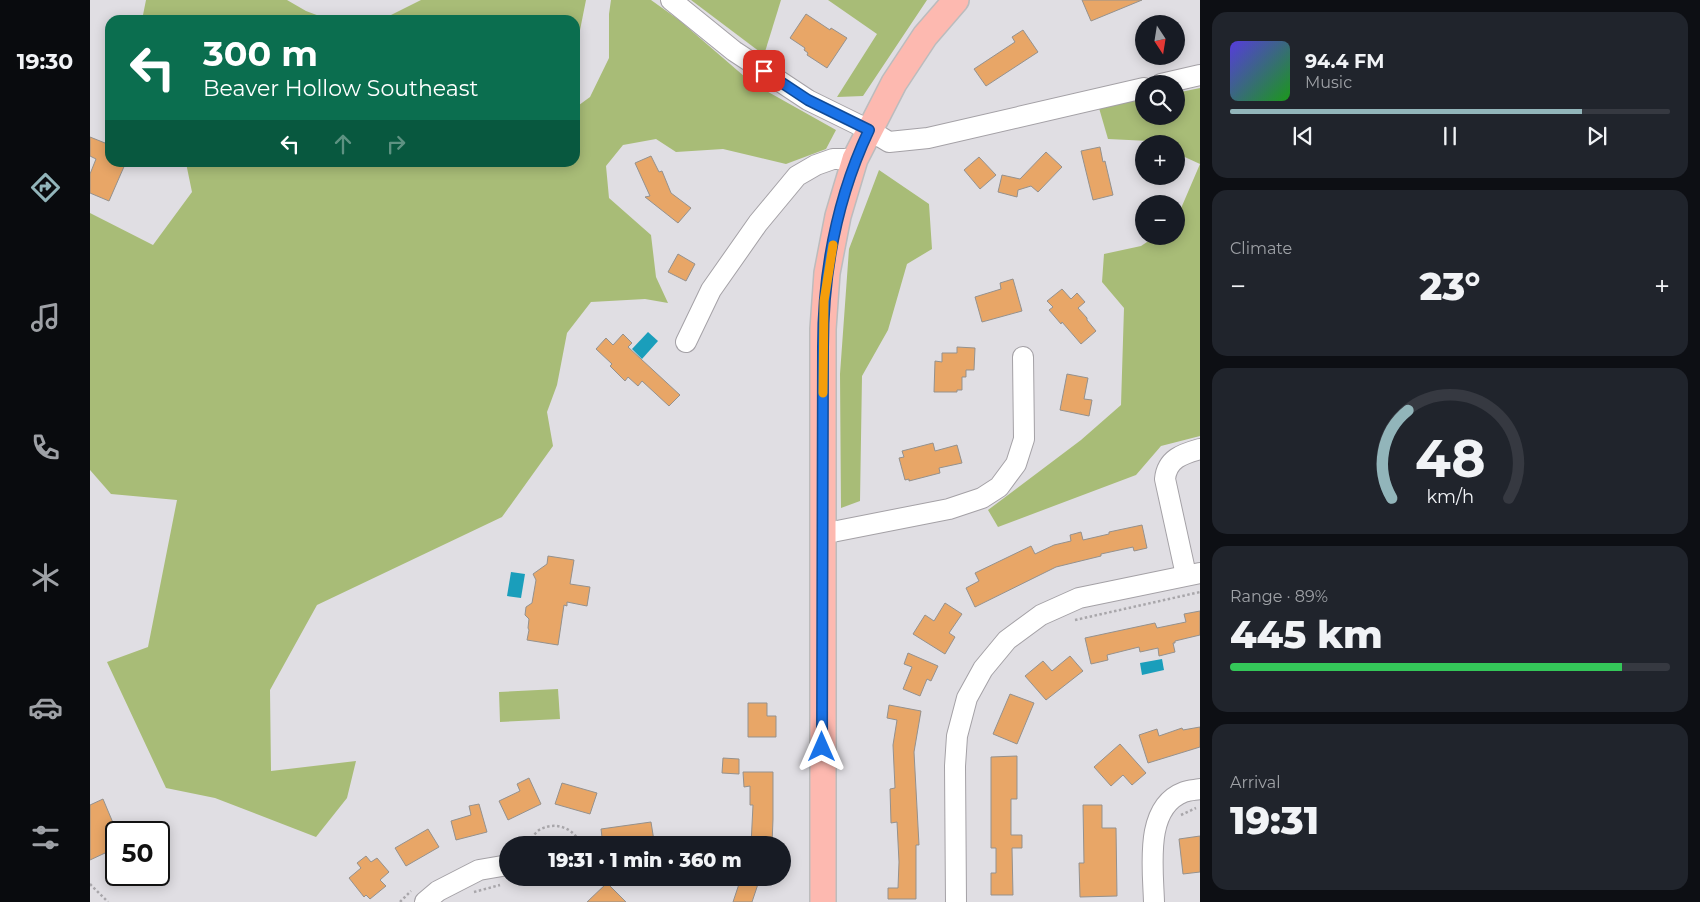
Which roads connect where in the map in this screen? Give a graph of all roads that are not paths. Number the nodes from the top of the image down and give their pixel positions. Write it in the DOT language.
graph roads {
  1 [pos="671,0"];
  2 [pos="956,0"];
  3 [pos="1200,75"];
  4 [pos="1185,78"];
  5 [pos="1135,90"];
  6 [pos="869,130"];
  7 [pos="856,158"];
  8 [pos="686,342"];
  9 [pos="1023,357"];
  10 [pos="1200,449"];
  11 [pos="822,534"];
  12 [pos="1193,574"];
  13 [pos="1200,789"];
  14 [pos="499,875"];
  15 [pos="425,902"];
  16 [pos="823,902"];
  17 [pos="956,902"];
  18 [pos="1154,902"];
  1 -- 6 [label="street"];
  2 -- 6 [label="main road"];
  3 -- 4 [label="street"];
  5 -- 6 [label="street"];
  6 -- 7 [label="main road"];
  7 -- 8 [label="street"];
  7 -- 11 [label="main road"];
  9 -- 11 [label="street"];
  10 -- 12 [label="street"];
  11 -- 16 [label="main road"];
  12 -- 17 [label="street"];
  13 -- 18 [label="street"];
  14 -- 15 [label="street"];
}
